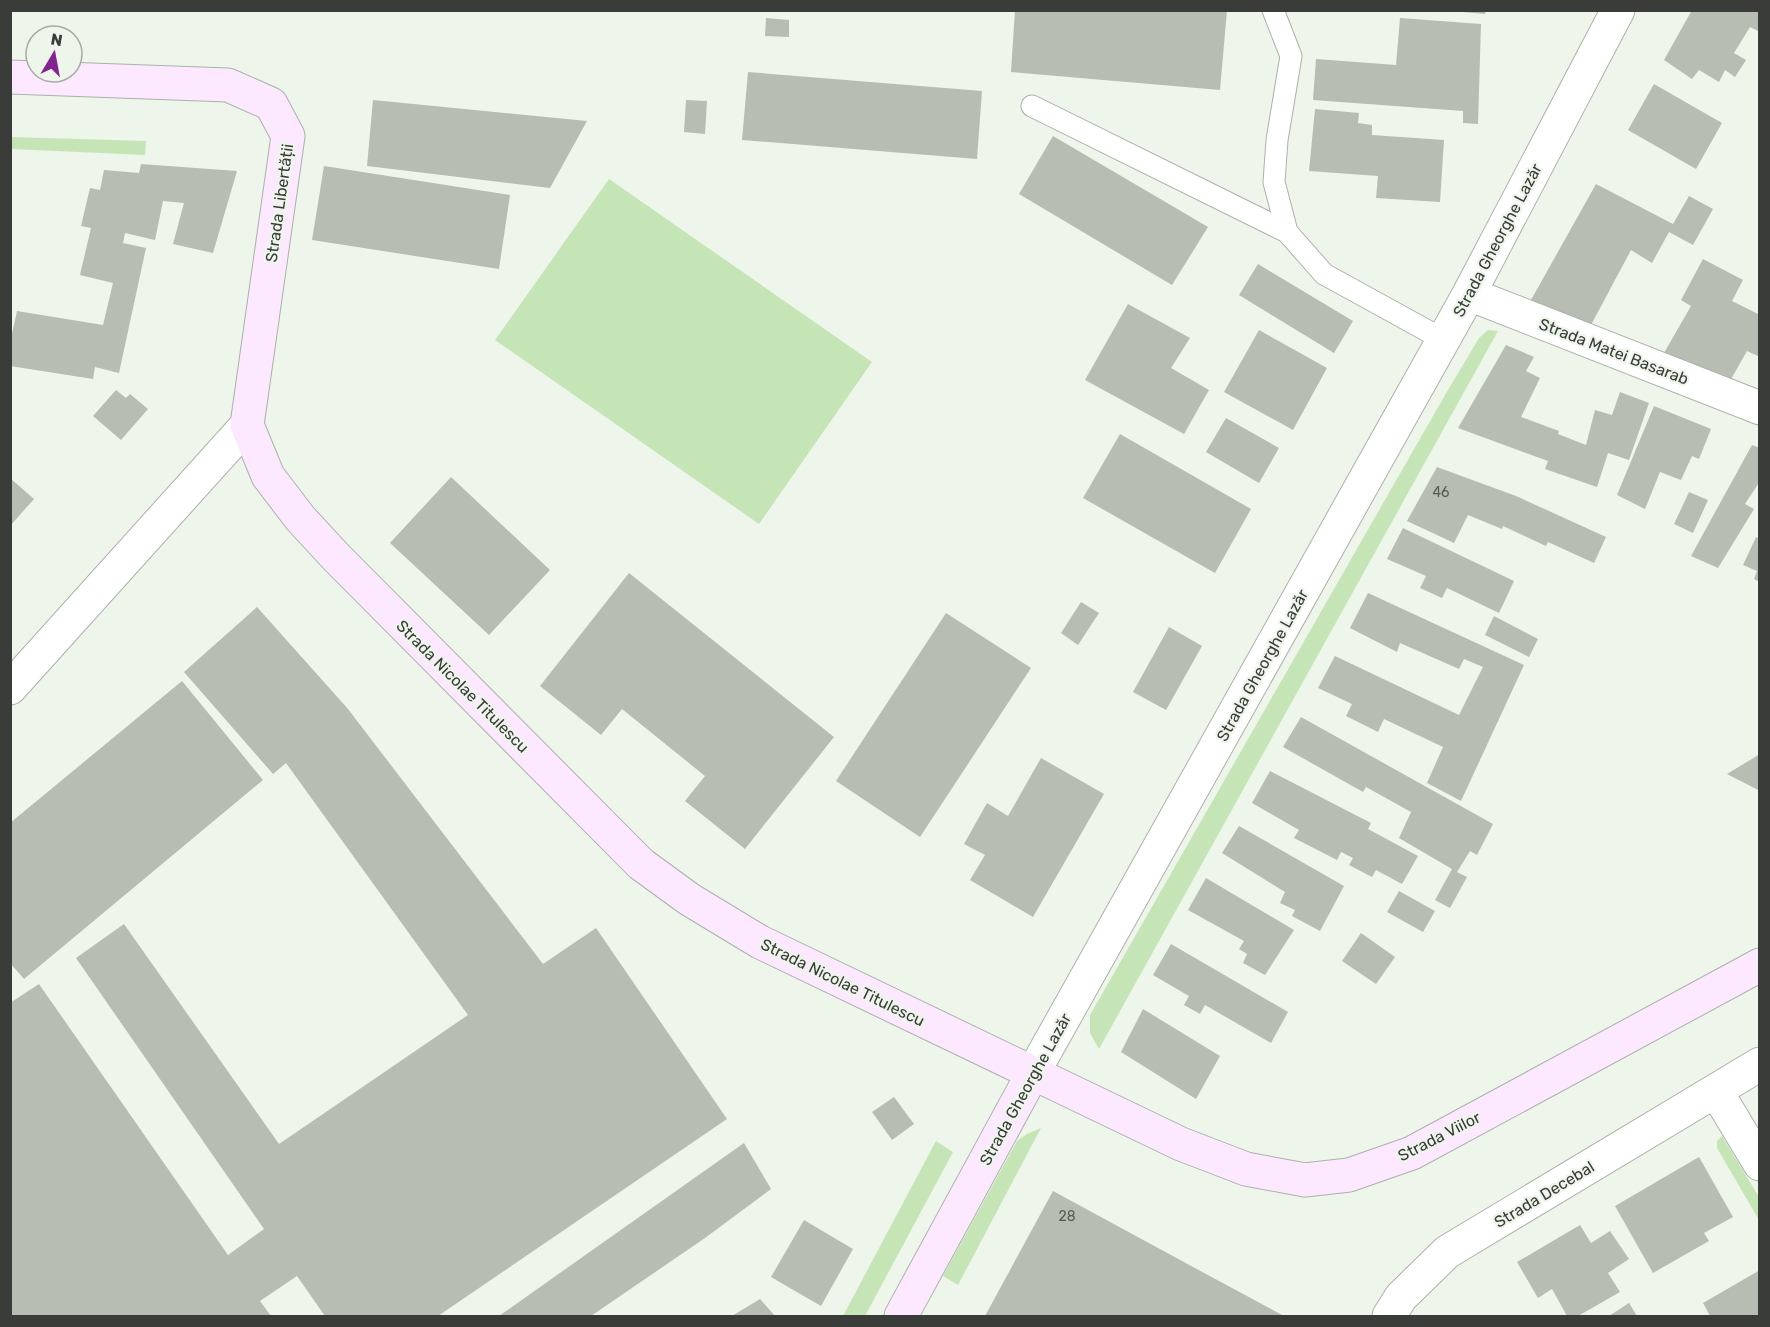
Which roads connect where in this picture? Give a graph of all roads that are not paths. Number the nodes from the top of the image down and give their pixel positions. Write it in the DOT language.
graph roads {
  1 [pos="1273,10"];
  2 [pos="1618,10"];
  3 [pos="10,77"];
  4 [pos="1032,106"];
  5 [pos="1287,232"];
  6 [pos="1469,294"];
  7 [pos="1444,340"];
  8 [pos="1760,408"];
  9 [pos="247,424"];
  10 [pos="10,687"];
  11 [pos="1760,965"];
  12 [pos="1760,1064"];
  13 [pos="1033,1073"];
  14 [pos="1716,1091"];
  15 [pos="1760,1164"];
  16 [pos="901,1317"];
  17 [pos="1389,1317"];
  1 -- 5 [label="lane"];
  2 -- 6 [label="street, Strada Gheorghe Lazăr"];
  3 -- 9 [label="street, Strada Libertății"];
  4 -- 5 [label="lane"];
  5 -- 7 [label="lane"];
  6 -- 7 [label="street, Strada Gheorghe Lazăr"];
  6 -- 8 [label="street, Strada Matei Basarab"];
  7 -- 13 [label="street, Strada Gheorghe Lazăr"];
  9 -- 10 [label="street"];
  9 -- 13 [label="street, Strada Nicolae Titulescu"];
  11 -- 13 [label="street, Strada Viilor"];
  12 -- 14 [label="street, Strada Decebal"];
  13 -- 16 [label="street, Strada Gheorghe Lazăr"];
  14 -- 15 [label="street"];
  14 -- 17 [label="street, Strada Decebal"];
}
